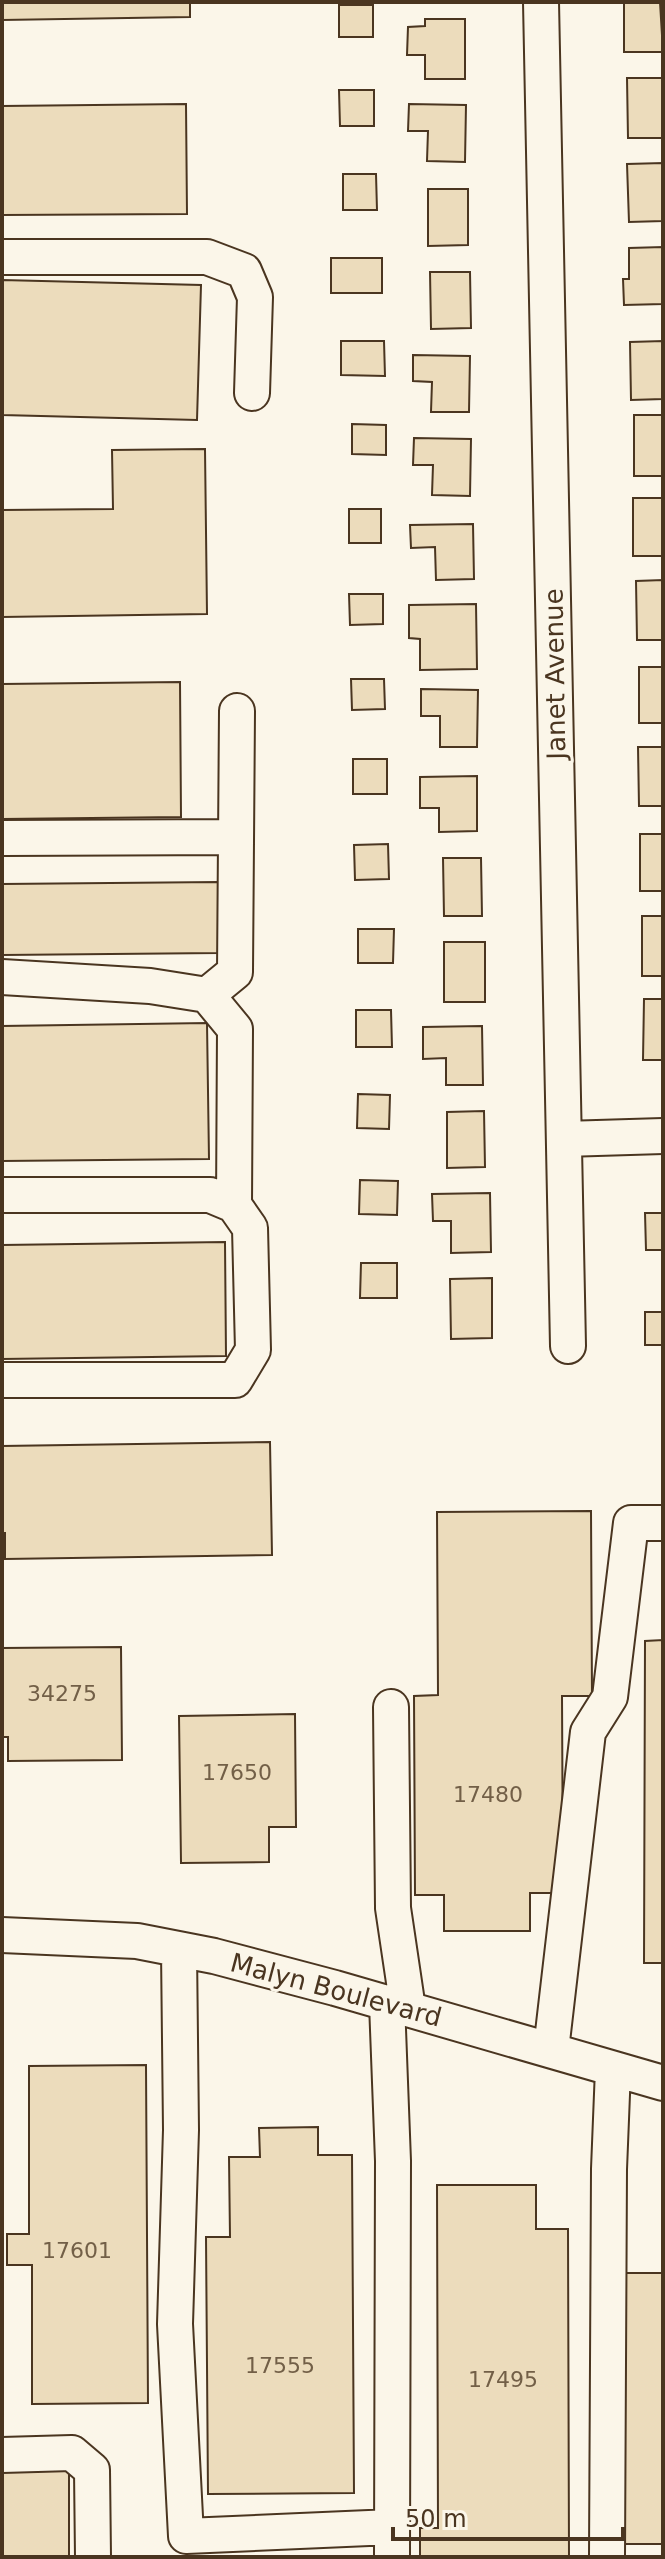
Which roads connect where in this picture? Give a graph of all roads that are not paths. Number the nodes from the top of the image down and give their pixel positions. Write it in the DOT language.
graph roads {
  1 [pos="541,2"];
  2 [pos="2,257"];
  3 [pos="252,393"];
  4 [pos="237,711"];
  5 [pos="236,837"];
  6 [pos="2,838"];
  7 [pos="2,977"];
  8 [pos="207,995"];
  9 [pos="663,1136"];
  10 [pos="564,1139"];
  11 [pos="2,1195"];
  12 [pos="234,1205"];
  13 [pos="568,1346"];
  14 [pos="2,1380"];
  15 [pos="663,1523"];
  16 [pos="391,1707"];
  17 [pos="2,1935"];
  18 [pos="179,1950"];
  19 [pos="398,2006"];
  20 [pos="551,2050"];
  21 [pos="613,2069"];
  22 [pos="663,2083"];
  23 [pos="2,2455"];
  24 [pos="392,2542"];
  25 [pos="93,2557"];
  26 [pos="607,2557"];
  1 -- 10 [label="street, Janet Avenue"];
  2 -- 3 [label="street"];
  4 -- 5 [label="street"];
  5 -- 6 [label="street"];
  5 -- 8 [label="street"];
  7 -- 8 [label="street"];
  8 -- 12 [label="street"];
  9 -- 10 [label="street"];
  10 -- 13 [label="street, Janet Avenue"];
  11 -- 12 [label="street"];
  12 -- 14 [label="street"];
  15 -- 20 [label="street"];
  16 -- 19 [label="street"];
  17 -- 18 [label="street, Malyn Boulevard"];
  18 -- 19 [label="street, Malyn Boulevard"];
  18 -- 24 [label="street"];
  19 -- 20 [label="street, Malyn Boulevard"];
  19 -- 24 [label="street"];
  20 -- 21 [label="street, Malyn Boulevard"];
  21 -- 22 [label="street, Malyn Boulevard"];
  21 -- 26 [label="street"];
  23 -- 25 [label="street"];
}
